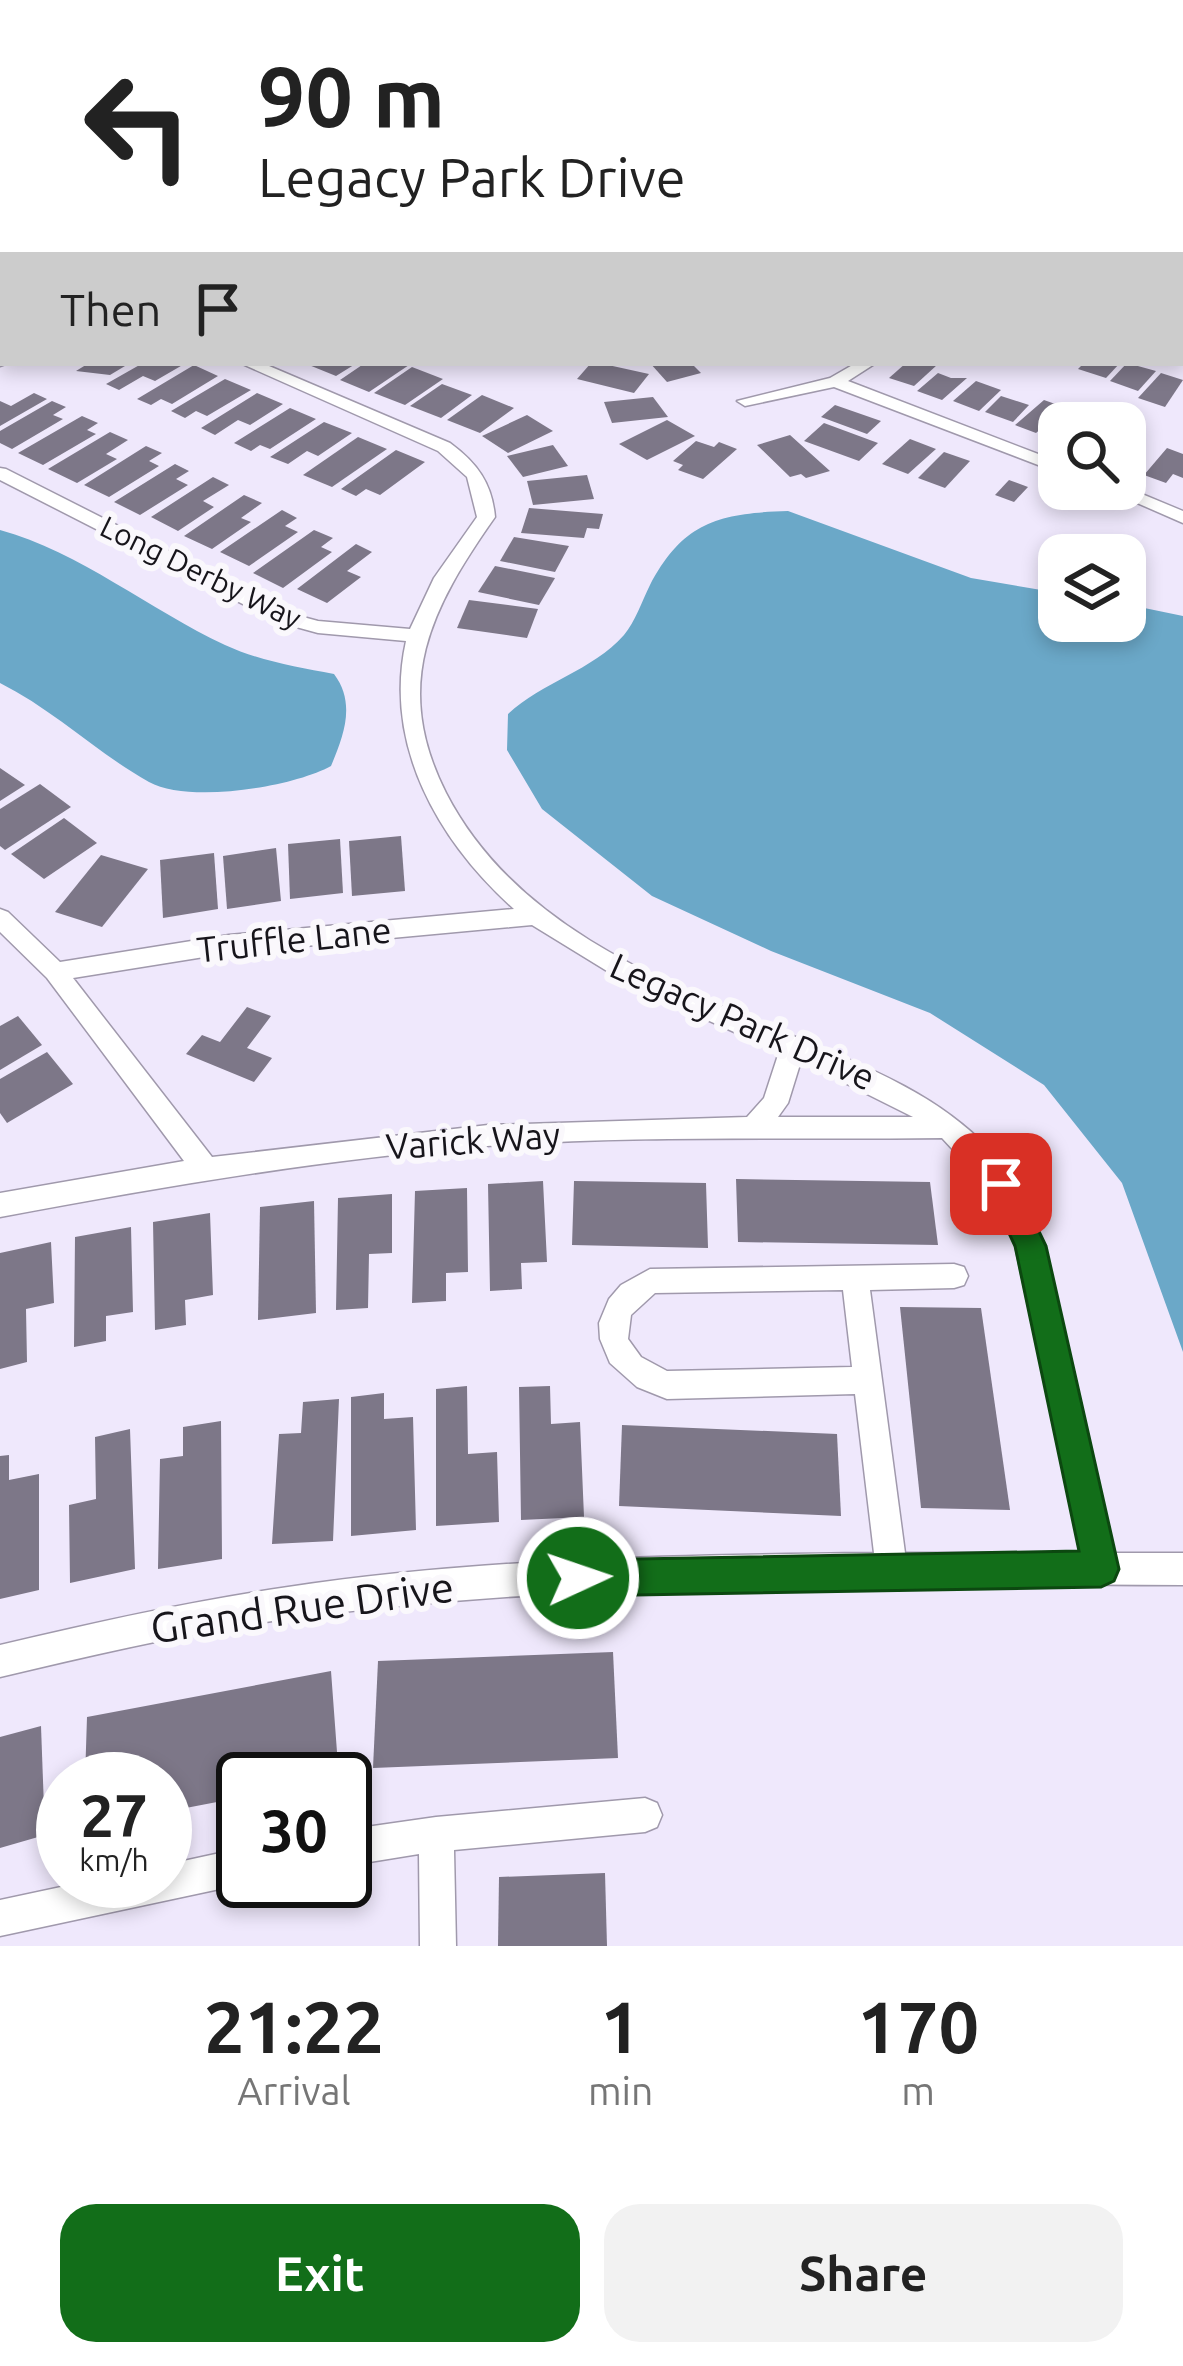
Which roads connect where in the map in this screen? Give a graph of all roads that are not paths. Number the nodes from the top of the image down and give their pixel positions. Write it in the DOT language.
graph roads {
  1 [pos="255,366"];
  2 [pos="863,366"];
  3 [pos="835,382"];
  4 [pos="745,401"];
  5 [pos="1038,460"];
  6 [pos="0,473"];
  7 [pos="1146,502"];
  8 [pos="1183,518"];
  9 [pos="413,635"];
  10 [pos="535,916"];
  11 [pos="0,918"];
  12 [pos="55,971"];
  13 [pos="793,1047"];
  14 [pos="950,1127"];
  15 [pos="752,1130"];
  16 [pos="204,1167"];
  17 [pos="0,1205"];
  18 [pos="955,1276"];
  19 [pos="855,1278"];
  20 [pos="868,1380"];
  21 [pos="1101,1569"];
  22 [pos="1183,1569"];
  23 [pos="892,1571"];
  24 [pos="0,1660"];
  25 [pos="645,1815"];
  26 [pos="436,1834"];
  27 [pos="372,1844"];
  28 [pos="216,1872"];
  29 [pos="0,1918"];
  30 [pos="438,1946"];
  1 -- 9 [label="street, Legacy Park Drive"];
  2 -- 3 [label="street"];
  3 -- 4 [label="street"];
  3 -- 5 [label="street"];
  6 -- 9 [label="street, Long Derby Way"];
  7 -- 8 [label="street"];
  9 -- 10 [label="street, Legacy Park Drive"];
  10 -- 12 [label="street, Truffle Lane"];
  10 -- 13 [label="street, Legacy Park Drive"];
  11 -- 12 [label="street"];
  12 -- 16 [label="street"];
  13 -- 14 [label="street, Legacy Park Drive"];
  13 -- 15 [label="street"];
  14 -- 15 [label="street, Varick Way"];
  14 -- 21 [label="street, Legacy Park Drive"];
  15 -- 16 [label="street, Varick Way"];
  16 -- 17 [label="street, Varick Way"];
  18 -- 19 [label="street"];
  19 -- 20 [label="street"];
  19 -- 20 [label="street"];
  20 -- 23 [label="street"];
  21 -- 22 [label="street, Grand Rue Drive"];
  21 -- 23 [label="street, Grand Rue Drive"];
  23 -- 24 [label="street, Grand Rue Drive"];
  25 -- 26 [label="street"];
  26 -- 27 [label="street"];
  26 -- 30 [label="street"];
  28 -- 29 [label="street"];
}
